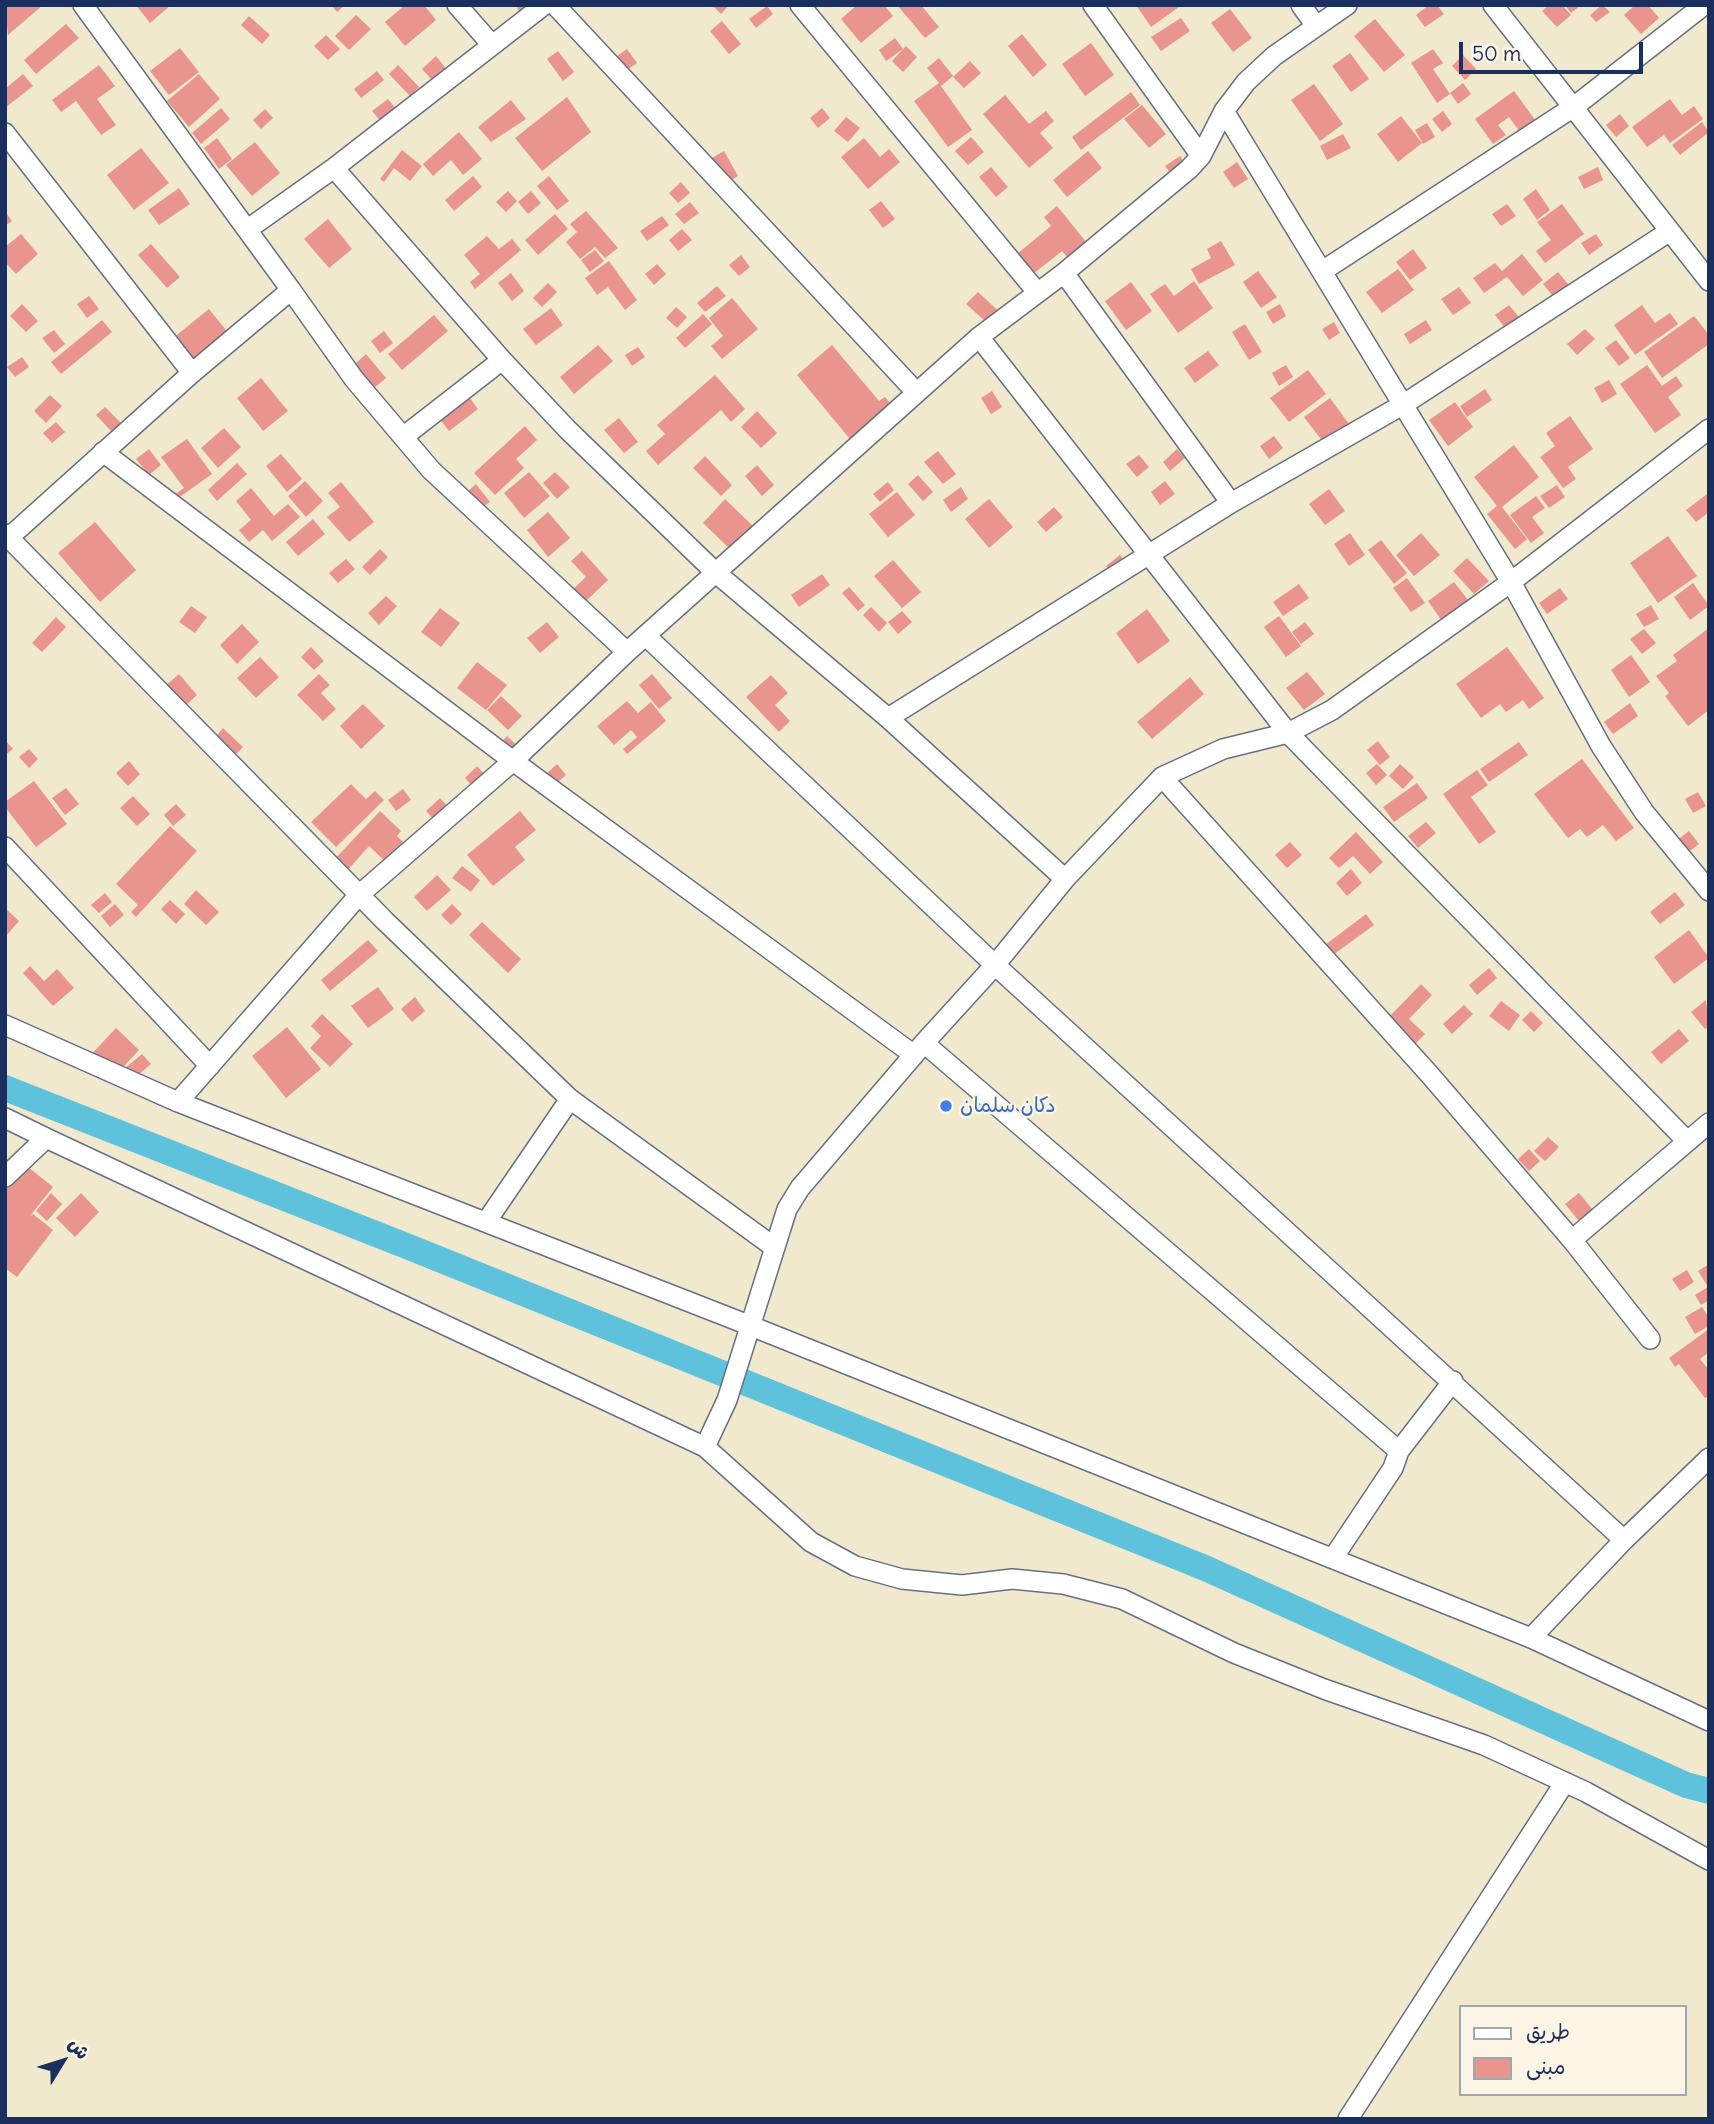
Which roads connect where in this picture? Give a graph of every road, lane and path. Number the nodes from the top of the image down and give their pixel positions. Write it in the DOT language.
graph roads {
  1 [pos="83,5"];
  2 [pos="457,5"];
  3 [pos="544,5"];
  4 [pos="555,5"];
  5 [pos="800,5"];
  6 [pos="1093,5"];
  7 [pos="1301,5"];
  8 [pos="1347,5"];
  9 [pos="1493,5"];
  10 [pos="1704,5"];
  11 [pos="1316,26"];
  12 [pos="492,45"];
  13 [pos="1575,106"];
  14 [pos="1224,111"];
  15 [pos="5,133"];
  16 [pos="1201,156"];
  17 [pos="334,169"];
  18 [pos="248,229"];
  19 [pos="1670,231"];
  20 [pos="1324,270"];
  21 [pos="1065,273"];
  22 [pos="1709,281"];
  23 [pos="291,290"];
  24 [pos="1037,292"];
  25 [pos="979,337"];
  26 [pos="502,360"];
  27 [pos="192,373"];
  28 [pos="916,392"];
  29 [pos="1404,404"];
  30 [pos="1709,429"];
  31 [pos="403,437"];
  32 [pos="103,452"];
  33 [pos="1231,503"];
  34 [pos="6,537"];
  35 [pos="1147,554"];
  36 [pos="715,572"];
  37 [pos="1511,582"];
  38 [pos="646,636"];
  39 [pos="627,652"];
  40 [pos="888,718"];
  41 [pos="1288,733"];
  42 [pos="513,761"];
  43 [pos="1162,777"];
  44 [pos="5,847"];
  45 [pos="1065,879"];
  46 [pos="1709,891"];
  47 [pos="359,895"];
  48 [pos="995,965"];
  49 [pos="5,1025"];
  50 [pos="919,1049"];
  51 [pos="210,1066"];
  52 [pos="570,1100"];
  53 [pos="178,1102"];
  54 [pos="5,1118"];
  55 [pos="1709,1123"];
  56 [pos="46,1138"];
  57 [pos="1686,1140"];
  58 [pos="5,1177"];
  59 [pos="485,1222"];
  60 [pos="1572,1240"];
  61 [pos="774,1247"];
  62 [pos="751,1326"];
  63 [pos="1650,1339"];
  64 [pos="1453,1381"];
  65 [pos="705,1447"];
  66 [pos="1399,1451"];
  67 [pos="1709,1458"];
  68 [pos="1624,1540"];
  69 [pos="1333,1558"];
  70 [pos="1531,1639"];
  71 [pos="1709,1721"];
  72 [pos="1566,1782"];
  73 [pos="1709,1860"];
  74 [pos="1348,2119"];
  1 -- 18 [label="street"];
  2 -- 12 [label="street"];
  3 -- 12 [label="street"];
  4 -- 28 [label="street"];
  5 -- 24 [label="street"];
  6 -- 16 [label="street"];
  7 -- 11 [label="street"];
  8 -- 11 [label="street"];
  9 -- 13 [label="street"];
  10 -- 13 [label="street"];
  11 -- 14 [label="street"];
  12 -- 17 [label="street"];
  13 -- 19 [label="street"];
  13 -- 20 [label="street"];
  14 -- 16 [label="street"];
  14 -- 20 [label="street"];
  15 -- 27 [label="street"];
  16 -- 21 [label="street"];
  17 -- 18 [label="street"];
  17 -- 26 [label="street"];
  18 -- 23 [label="street"];
  19 -- 22 [label="street"];
  19 -- 29 [label="street"];
  20 -- 29 [label="street"];
  21 -- 24 [label="street"];
  21 -- 33 [label="street"];
  23 -- 27 [label="street"];
  23 -- 31 [label="street"];
  24 -- 25 [label="street"];
  25 -- 28 [label="street"];
  25 -- 35 [label="street"];
  26 -- 31 [label="street"];
  26 -- 36 [label="street"];
  27 -- 32 [label="street"];
  28 -- 36 [label="street"];
  29 -- 33 [label="street"];
  29 -- 37 [label="street"];
  30 -- 37 [label="street"];
  31 -- 39 [label="street"];
  32 -- 34 [label="street"];
  32 -- 42 [label="street"];
  33 -- 35 [label="street"];
  34 -- 47 [label="street"];
  35 -- 40 [label="street"];
  35 -- 41 [label="street"];
  36 -- 38 [label="street"];
  36 -- 40 [label="street"];
  37 -- 41 [label="street"];
  37 -- 46 [label="street"];
  38 -- 39 [label="street"];
  38 -- 48 [label="street"];
  39 -- 42 [label="street"];
  40 -- 45 [label="street"];
  41 -- 43 [label="street"];
  41 -- 57 [label="street"];
  42 -- 47 [label="street"];
  42 -- 50 [label="street"];
  43 -- 45 [label="street"];
  43 -- 60 [label="street"];
  44 -- 51 [label="street"];
  45 -- 48 [label="street"];
  47 -- 51 [label="street"];
  47 -- 52 [label="street"];
  48 -- 50 [label="street"];
  48 -- 64 [label="street"];
  49 -- 53 [label="street"];
  50 -- 61 [label="street"];
  50 -- 66 [label="street"];
  51 -- 53 [label="street"];
  52 -- 59 [label="street"];
  52 -- 61 [label="street"];
  53 -- 59 [label="street"];
  54 -- 56 [label="street"];
  55 -- 57 [label="street"];
  56 -- 58 [label="street"];
  56 -- 65 [label="street"];
  57 -- 60 [label="street"];
  59 -- 62 [label="street"];
  60 -- 63 [label="street"];
  61 -- 62 [label="street"];
  62 -- 65 [label="street"];
  62 -- 69 [label="street"];
  64 -- 66 [label="street"];
  64 -- 68 [label="street"];
  65 -- 72 [label="street"];
  66 -- 69 [label="street"];
  67 -- 68 [label="street"];
  68 -- 70 [label="street"];
  69 -- 70 [label="street"];
  70 -- 71 [label="street"];
  72 -- 73 [label="street"];
  72 -- 74 [label="street"];
}
